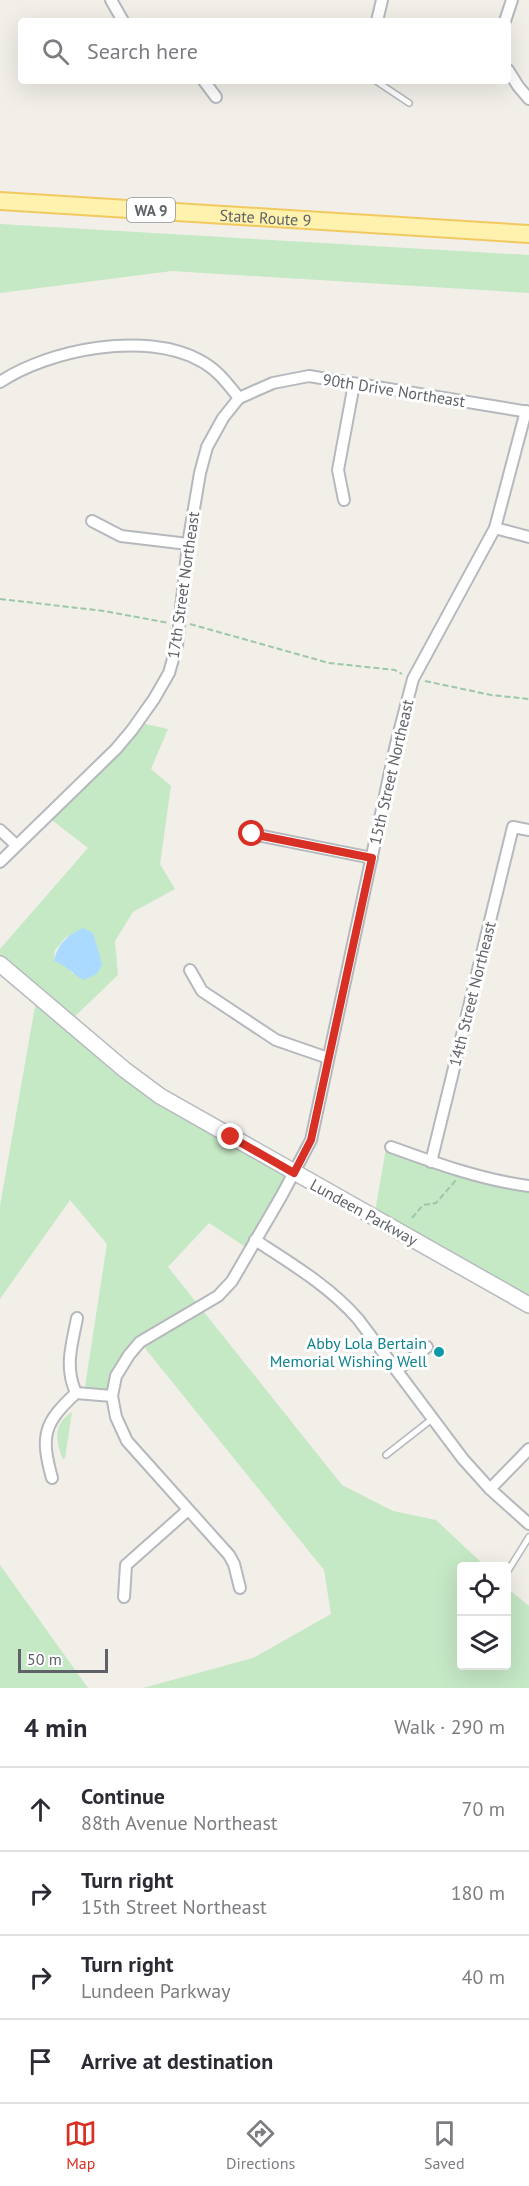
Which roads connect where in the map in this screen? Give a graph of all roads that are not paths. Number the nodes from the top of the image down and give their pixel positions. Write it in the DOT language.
graph roads {
  1 [pos="111,0"];
  2 [pos="382,0"];
  3 [pos="512,0"];
  4 [pos="121,18"];
  5 [pos="378,18"];
  6 [pos="506,18"];
  7 [pos="511,75"];
  8 [pos="206,84"];
  9 [pos="380,84"];
  10 [pos="216,97"];
  11 [pos="529,99"];
  12 [pos="409,103"];
  13 [pos="0,201"];
  14 [pos="529,234"];
  15 [pos="0,382"];
  16 [pos="354,384"];
  17 [pos="239,398"];
  18 [pos="527,412"];
  19 [pos="344,500"];
  20 [pos="92,521"];
  21 [pos="495,528"];
  22 [pos="529,537"];
  23 [pos="188,544"];
  24 [pos="0,830"];
  25 [pos="529,830"];
  26 [pos="252,834"];
  27 [pos="16,845"];
  28 [pos="372,858"];
  29 [pos="0,862"];
  30 [pos="0,964"];
  31 [pos="190,969"];
  32 [pos="328,1058"];
  33 [pos="390,1147"];
  34 [pos="431,1162"];
  35 [pos="294,1173"];
  36 [pos="529,1186"];
  37 [pos="255,1240"];
  38 [pos="529,1305"];
  39 [pos="77,1318"];
  40 [pos="427,1347"];
  41 [pos="397,1370"];
  42 [pos="76,1393"];
  43 [pos="112,1396"];
  44 [pos="432,1419"];
  45 [pos="529,1449"];
  46 [pos="386,1455"];
  47 [pos="52,1478"];
  48 [pos="490,1490"];
  49 [pos="188,1510"];
  50 [pos="529,1524"];
  51 [pos="529,1537"];
  52 [pos="511,1567"];
  53 [pos="240,1588"];
  54 [pos="124,1597"];
  1 -- 4 [label="street"];
  2 -- 5 [label="street"];
  3 -- 6 [label="street"];
  7 -- 11 [label="street"];
  8 -- 10 [label="street"];
  9 -- 12 [label="lane"];
  13 -- 14 [label="main road, State Route 9 / WA 9"];
  15 -- 17 [label="street"];
  16 -- 17 [label="street, 90th Drive Northeast"];
  16 -- 18 [label="street, 90th Drive Northeast"];
  16 -- 19 [label="street"];
  17 -- 23 [label="street, 17th Street Northeast"];
  18 -- 21 [label="street, 15th Street Northeast"];
  20 -- 23 [label="street"];
  21 -- 22 [label="street"];
  21 -- 28 [label="street, 15th Street Northeast"];
  23 -- 27 [label="street, 17th Street Northeast"];
  24 -- 27 [label="street"];
  25 -- 34 [label="street, 14th Street Northeast"];
  26 -- 28 [label="street"];
  27 -- 29 [label="street, 17th Street Northeast"];
  28 -- 32 [label="street, 15th Street Northeast"];
  30 -- 35 [label="main road, Lundeen Parkway"];
  31 -- 32 [label="street"];
  32 -- 35 [label="street, 15th Street Northeast"];
  33 -- 34 [label="street"];
  34 -- 36 [label="street"];
  35 -- 37 [label="street, 15th Street Northeast"];
  35 -- 38 [label="main road, Lundeen Parkway"];
  37 -- 41 [label="street"];
  37 -- 43 [label="street, 15th Street Northeast"];
  39 -- 42 [label="street"];
  40 -- 41 [label="street"];
  41 -- 44 [label="street"];
  42 -- 43 [label="street"];
  42 -- 47 [label="street"];
  43 -- 49 [label="street"];
  44 -- 46 [label="lane"];
  44 -- 48 [label="street"];
  45 -- 48 [label="street"];
  48 -- 50 [label="street"];
  49 -- 53 [label="street"];
  49 -- 54 [label="street"];
  51 -- 52 [label="lane"];
}
